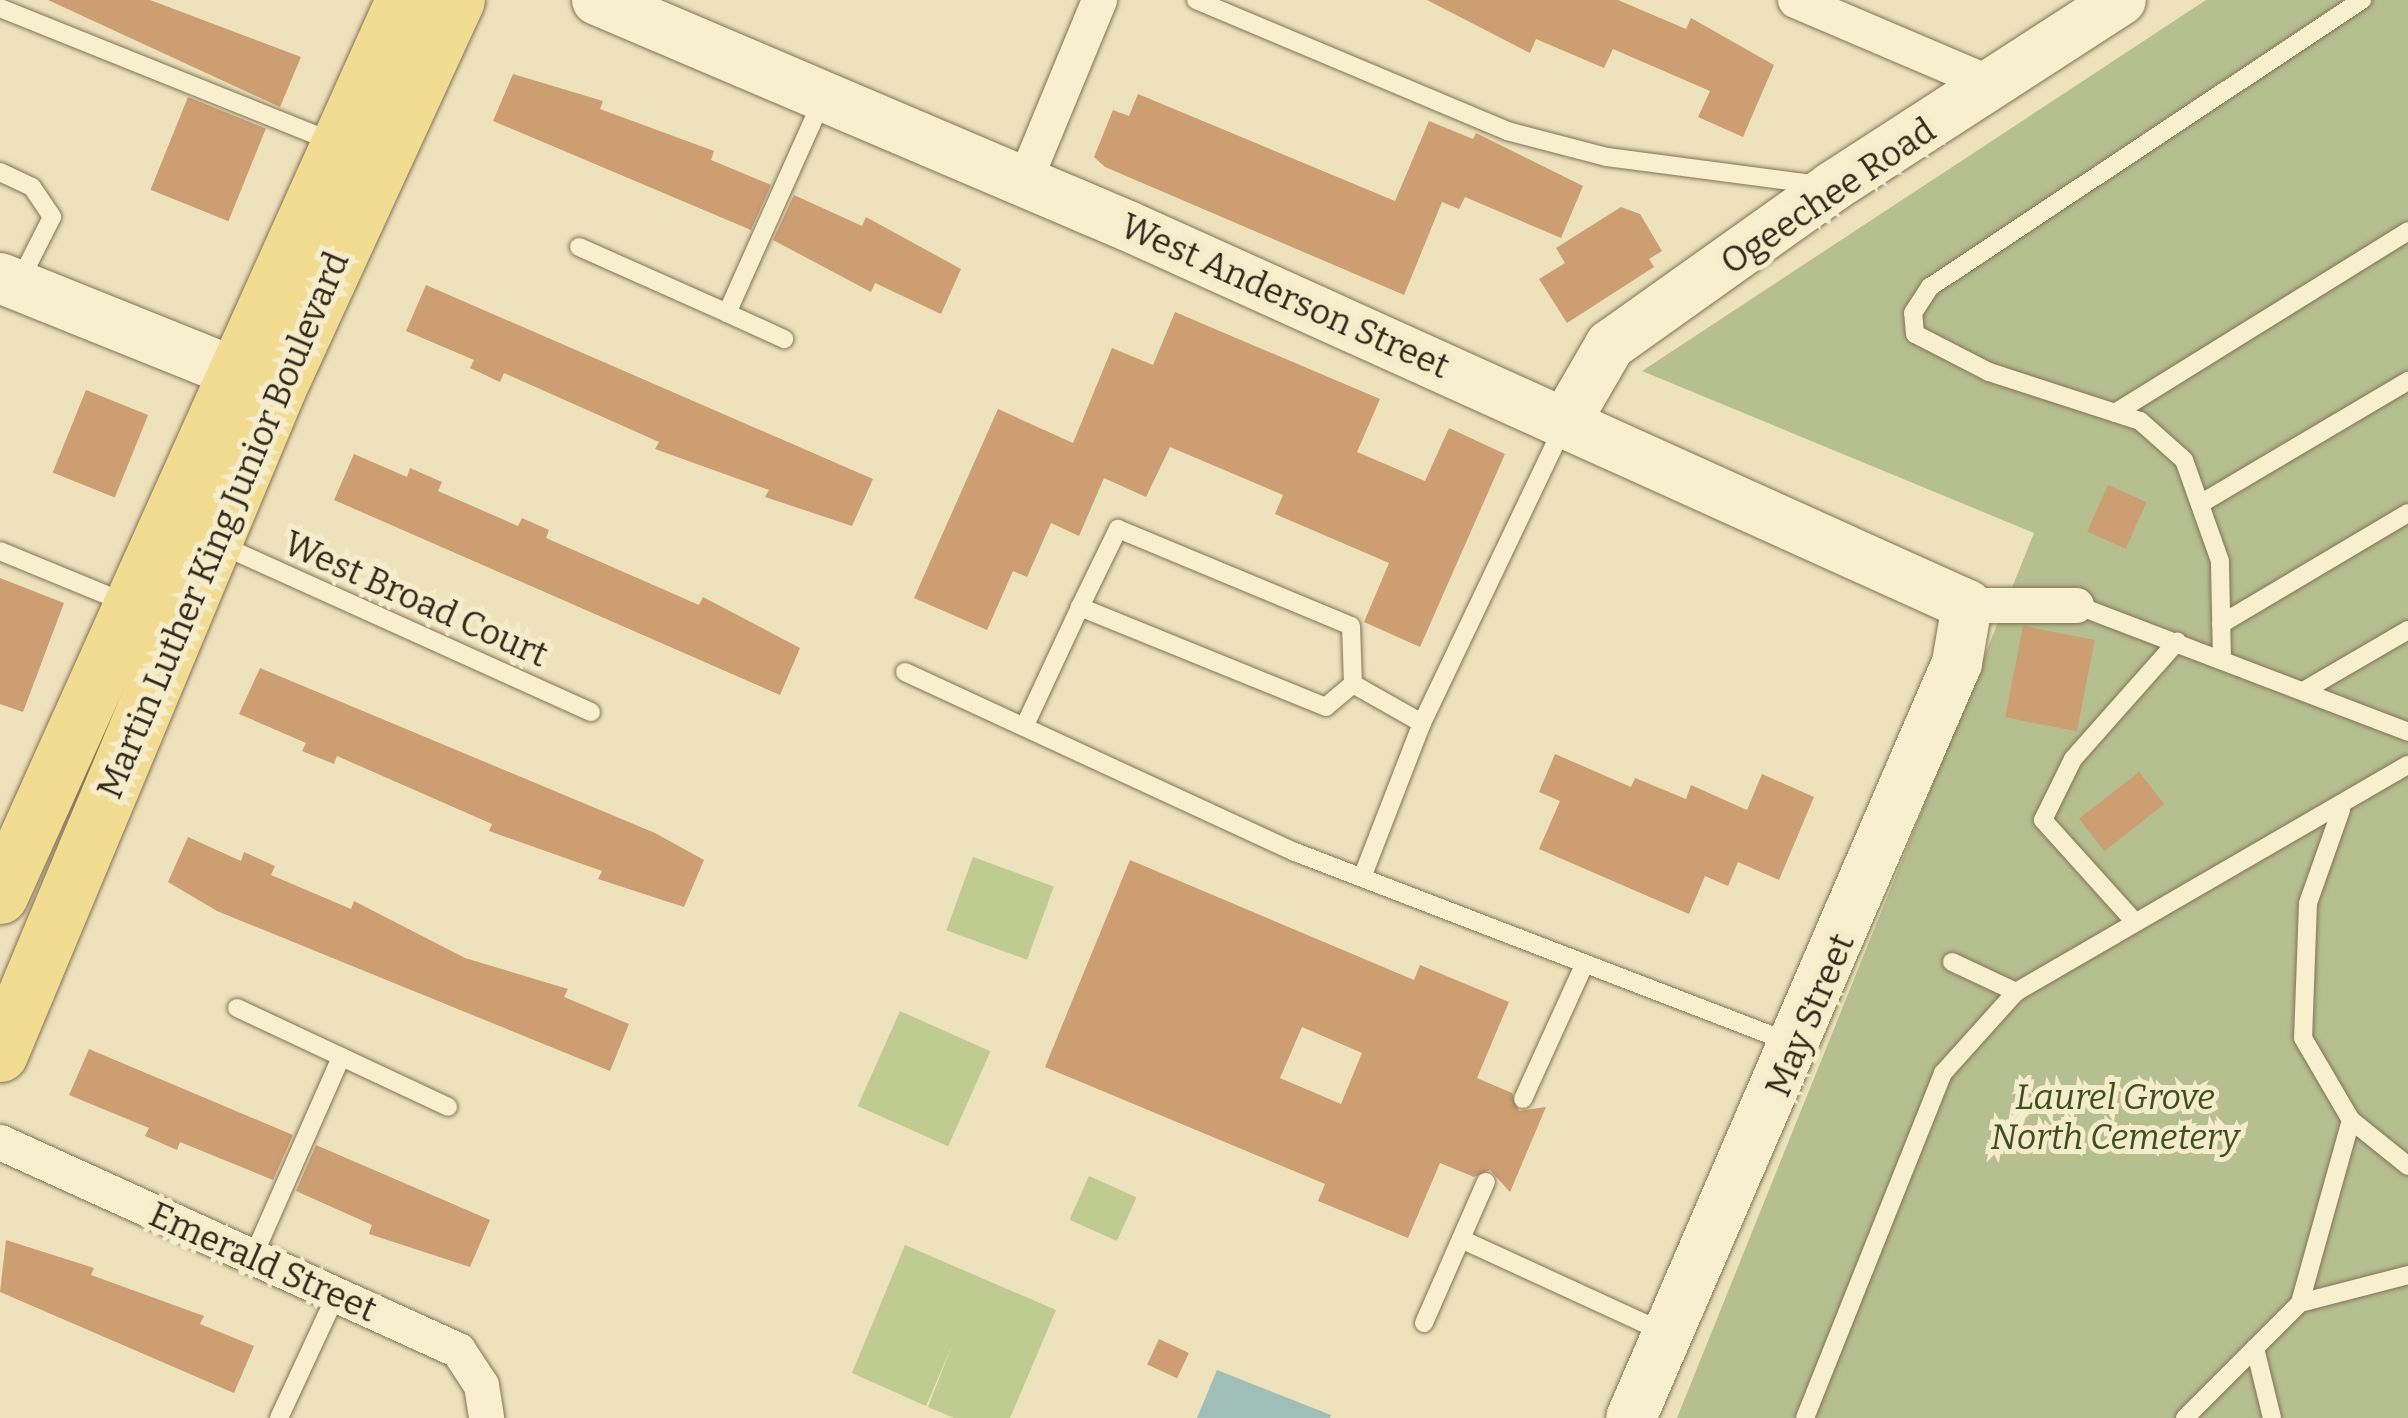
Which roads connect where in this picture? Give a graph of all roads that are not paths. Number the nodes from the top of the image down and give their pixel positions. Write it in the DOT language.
graph roads {
  1 [pos="403,0"];
  2 [pos="458,0"];
  3 [pos="597,0"];
  4 [pos="1099,0"];
  5 [pos="1196,0"];
  6 [pos="1795,0"];
  7 [pos="2121,0"];
  8 [pos="2362,0"];
  9 [pos="0,8"];
  10 [pos="1996,86"];
  11 [pos="824,96"];
  12 [pos="339,145"];
  13 [pos="0,172"];
  14 [pos="1024,180"];
  15 [pos="1832,186"];
  16 [pos="2408,231"];
  17 [pos="579,246"];
  18 [pos="8,282"];
  19 [pos="727,313"];
  20 [pos="784,339"];
  21 [pos="253,381"];
  22 [pos="2408,381"];
  23 [pos="2115,414"];
  24 [pos="1566,422"];
  25 [pos="2200,504"];
  26 [pos="2408,513"];
  27 [pos="216,542"];
  28 [pos="0,551"];
  29 [pos="128,604"];
  30 [pos="1966,605"];
  31 [pos="2076,605"];
  32 [pos="1080,607"];
  33 [pos="2221,624"];
  34 [pos="2408,630"];
  35 [pos="2177,642"];
  36 [pos="2222,660"];
  37 [pos="905,672"];
  38 [pos="1353,684"];
  39 [pos="2305,690"];
  40 [pos="591,712"];
  41 [pos="1026,723"];
  42 [pos="1422,723"];
  43 [pos="2408,732"];
  44 [pos="2408,765"];
  45 [pos="2341,810"];
  46 [pos="7,861"];
  47 [pos="1362,875"];
  48 [pos="2134,922"];
  49 [pos="1952,962"];
  50 [pos="1584,965"];
  51 [pos="2016,992"];
  52 [pos="237,1008"];
  53 [pos="1798,1046"];
  54 [pos="0,1054"];
  55 [pos="341,1057"];
  56 [pos="1523,1099"];
  57 [pos="448,1107"];
  58 [pos="2351,1120"];
  59 [pos="0,1142"];
  60 [pos="2408,1166"];
  61 [pos="1486,1182"];
  62 [pos="1461,1239"];
  63 [pos="252,1259"];
  64 [pos="2408,1275"];
  65 [pos="336,1295"];
  66 [pos="2300,1302"];
  67 [pos="1424,1322"];
  68 [pos="1667,1334"];
  69 [pos="2255,1348"];
  70 [pos="279,1418"];
  71 [pos="486,1418"];
  72 [pos="1632,1418"];
  73 [pos="1805,1418"];
  74 [pos="2186,1418"];
  75 [pos="2272,1418"];
  1 -- 12 [label="main road, Martin Luther King Junior Boulevard"];
  2 -- 21 [label="main road, Martin Luther King Junior Boulevard"];
  3 -- 11 [label="street, West Anderson Street"];
  4 -- 14 [label="street"];
  5 -- 15 [label="lane"];
  6 -- 10 [label="street"];
  7 -- 10 [label="street, Ogeechee Road"];
  8 -- 23 [label="lane"];
  9 -- 12 [label="lane"];
  10 -- 15 [label="street, Ogeechee Road"];
  11 -- 14 [label="street, West Anderson Street"];
  11 -- 19 [label="lane"];
  12 -- 21 [label="main road, Martin Luther King Junior Boulevard"];
  13 -- 18 [label="lane"];
  14 -- 24 [label="street, West Anderson Street"];
  15 -- 24 [label="street, Ogeechee Road"];
  16 -- 23 [label="lane"];
  17 -- 19 [label="lane"];
  18 -- 21 [label="street"];
  19 -- 20 [label="lane"];
  21 -- 27 [label="main road, Martin Luther King Junior Boulevard"];
  21 -- 29 [label="main road, Martin Luther King Junior Boulevard"];
  22 -- 25 [label="lane"];
  23 -- 25 [label="lane"];
  24 -- 30 [label="street, West Anderson Street"];
  24 -- 42 [label="lane"];
  25 -- 33 [label="lane"];
  26 -- 33 [label="lane"];
  27 -- 40 [label="lane, West Broad Court"];
  27 -- 54 [label="main road, Martin Luther King Junior Boulevard"];
  28 -- 29 [label="lane"];
  29 -- 46 [label="main road, Martin Luther King Junior Boulevard"];
  30 -- 31 [label="street"];
  30 -- 53 [label="street, May Street"];
  31 -- 35 [label="lane"];
  32 -- 38 [label="lane"];
  32 -- 38 [label="lane"];
  32 -- 41 [label="lane"];
  33 -- 36 [label="lane"];
  34 -- 39 [label="lane"];
  35 -- 36 [label="lane"];
  35 -- 48 [label="lane"];
  36 -- 39 [label="lane"];
  37 -- 41 [label="lane"];
  38 -- 42 [label="lane"];
  39 -- 43 [label="lane"];
  41 -- 47 [label="lane"];
  42 -- 47 [label="lane"];
  44 -- 45 [label="lane"];
  45 -- 48 [label="lane"];
  45 -- 58 [label="lane"];
  47 -- 50 [label="lane"];
  48 -- 51 [label="lane"];
  49 -- 51 [label="lane"];
  50 -- 53 [label="lane"];
  50 -- 56 [label="lane"];
  51 -- 73 [label="lane"];
  52 -- 55 [label="lane"];
  53 -- 68 [label="street, May Street"];
  55 -- 57 [label="lane"];
  55 -- 63 [label="lane"];
  58 -- 60 [label="lane"];
  58 -- 66 [label="lane"];
  59 -- 63 [label="street, Emerald Street"];
  61 -- 62 [label="lane"];
  62 -- 67 [label="lane"];
  62 -- 68 [label="lane"];
  63 -- 65 [label="street, Emerald Street"];
  64 -- 66 [label="lane"];
  65 -- 70 [label="lane"];
  65 -- 71 [label="street, Emerald Street"];
  66 -- 69 [label="lane"];
  68 -- 72 [label="street, May Street"];
  69 -- 74 [label="lane"];
  69 -- 75 [label="lane"];
}
